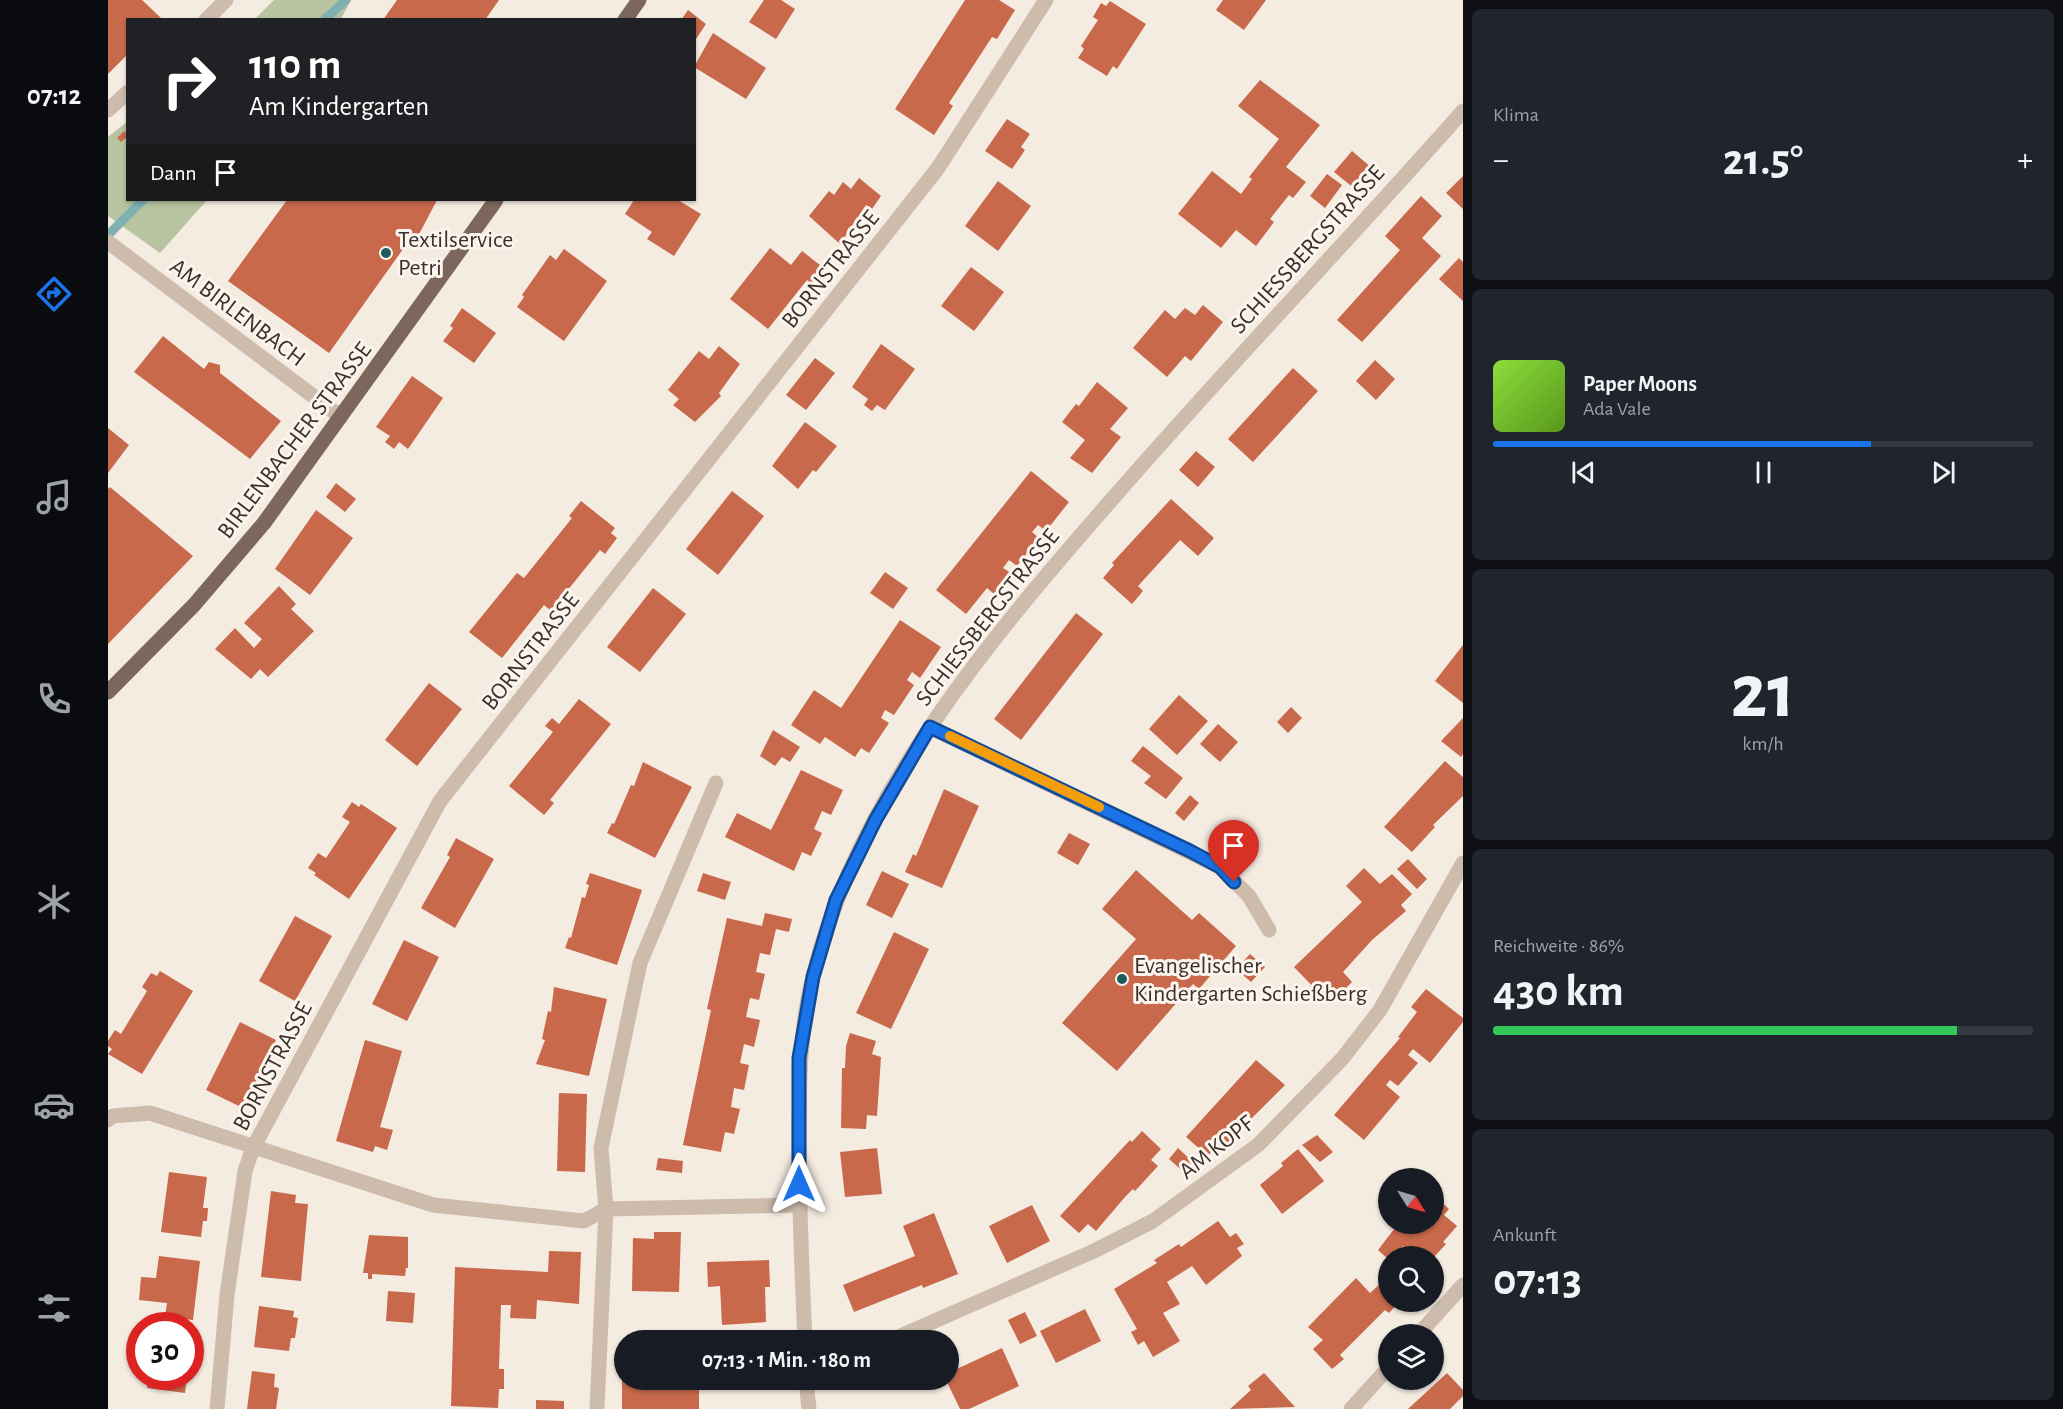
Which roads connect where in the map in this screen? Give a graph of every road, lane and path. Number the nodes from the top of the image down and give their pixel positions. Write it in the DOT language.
graph roads {
  1 [pos="226,0"];
  2 [pos="639,0"];
  3 [pos="1046,0"];
  4 [pos="208,18"];
  5 [pos="626,18"];
  6 [pos="126,94"];
  7 [pos="108,110"];
  8 [pos="1463,111"];
  9 [pos="495,201"];
  10 [pos="113,246"];
  11 [pos="341,417"];
  12 [pos="108,692"];
  13 [pos="930,727"];
  14 [pos="716,783"];
  15 [pos="1463,863"];
  16 [pos="1269,930"];
  17 [pos="108,1120"];
  18 [pos="253,1148"];
  19 [pos="800,1205"];
  20 [pos="606,1209"];
  21 [pos="1463,1286"];
  22 [pos="1428,1324"];
  23 [pos="805,1330"];
  24 [pos="914,1330"];
  25 [pos="1378,1379"];
  26 [pos="808,1390"];
  27 [pos="217,1409"];
  28 [pos="597,1409"];
  29 [pos="809,1409"];
  30 [pos="1351,1409"];
  1 -- 4 [label="street"];
  2 -- 5 [label="main road"];
  3 -- 18 [label="street, BORNSTRASSE"];
  6 -- 7 [label="street"];
  8 -- 13 [label="street, SCHIESSBERGSTRASSE"];
  9 -- 11 [label="main road, BIRLENBACHER STRASSE"];
  10 -- 11 [label="street, AM BIRLENBACH"];
  11 -- 12 [label="main road, BIRLENBACHER STRASSE"];
  13 -- 16 [label="street"];
  13 -- 19 [label="street, SCHIESSBERGSTRASSE"];
  14 -- 20 [label="street"];
  15 -- 24 [label="street, AM KOPF"];
  17 -- 18 [label="street"];
  18 -- 20 [label="street"];
  18 -- 27 [label="street, BORNSTRASSE"];
  19 -- 20 [label="street"];
  19 -- 23 [label="street, SCHIESSBERGSTRASSE"];
  20 -- 28 [label="street"];
  21 -- 22 [label="street"];
  25 -- 30 [label="street"];
  26 -- 29 [label="street"];
}
